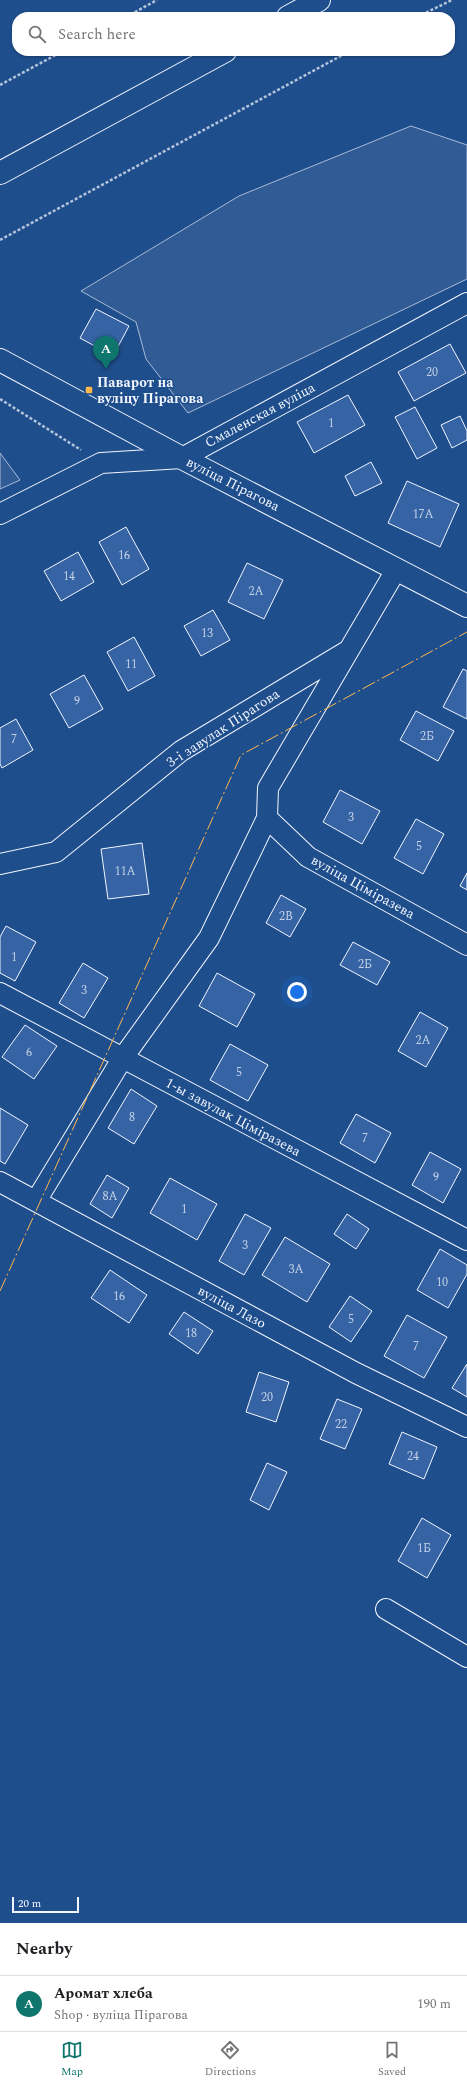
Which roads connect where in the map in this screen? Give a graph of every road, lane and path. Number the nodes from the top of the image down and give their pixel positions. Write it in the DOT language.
graph roads {
  1 [pos="157,0"];
  2 [pos="319,0"];
  3 [pos="452,0"];
  4 [pos="135,12"];
  5 [pos="297,12"];
  6 [pos="427,12"];
  7 [pos="54,56"];
  8 [pos="216,56"];
  9 [pos="341,56"];
  10 [pos="0,85"];
  11 [pos="0,173"];
  12 [pos="0,240"];
  13 [pos="467,303"];
  14 [pos="0,360"];
  15 [pos="0,399"];
  16 [pos="182,458"];
  17 [pos="101,463"];
  18 [pos="0,514"];
  19 [pos="396,570"];
  20 [pos="467,606"];
  21 [pos="349,650"];
  22 [pos="267,818"];
  23 [pos="0,864"];
  24 [pos="467,945"];
  25 [pos="0,993"];
  26 [pos="122,1059"];
  27 [pos="0,1182"];
  28 [pos="36,1202"];
  29 [pos="467,1240"];
  30 [pos="467,1427"];
  31 [pos="386,1609"];
  32 [pos="467,1657"];
  1 -- 4 [label="path"];
  2 -- 5 [label="main road"];
  3 -- 6 [label="path"];
  7 -- 10 [label="path"];
  8 -- 11 [label="main road"];
  9 -- 12 [label="path"];
  13 -- 16 [label="street, Смаленская вуліца"];
  14 -- 16 [label="main road, вуліца Пірагова"];
  15 -- 17 [label="path"];
  16 -- 17 [label="street, Смаленская вуліца"];
  16 -- 19 [label="main road, вуліца Пірагова"];
  17 -- 18 [label="street, Смаленская вуліца"];
  19 -- 20 [label="main road, вуліца Пірагова"];
  19 -- 21 [label="street, 3-і завулак Пірагова"];
  21 -- 22 [label="street"];
  21 -- 23 [label="street, 3-і завулак Пірагова"];
  22 -- 24 [label="street, вуліца Ціміразева"];
  22 -- 26 [label="street"];
  25 -- 26 [label="street, 1-ы завулак Ціміразева"];
  26 -- 28 [label="street"];
  26 -- 29 [label="street, 1-ы завулак Ціміразева"];
  27 -- 28 [label="street, вуліца Лазо"];
  28 -- 30 [label="street, вуліца Лазо"];
  31 -- 32 [label="street"];
}
